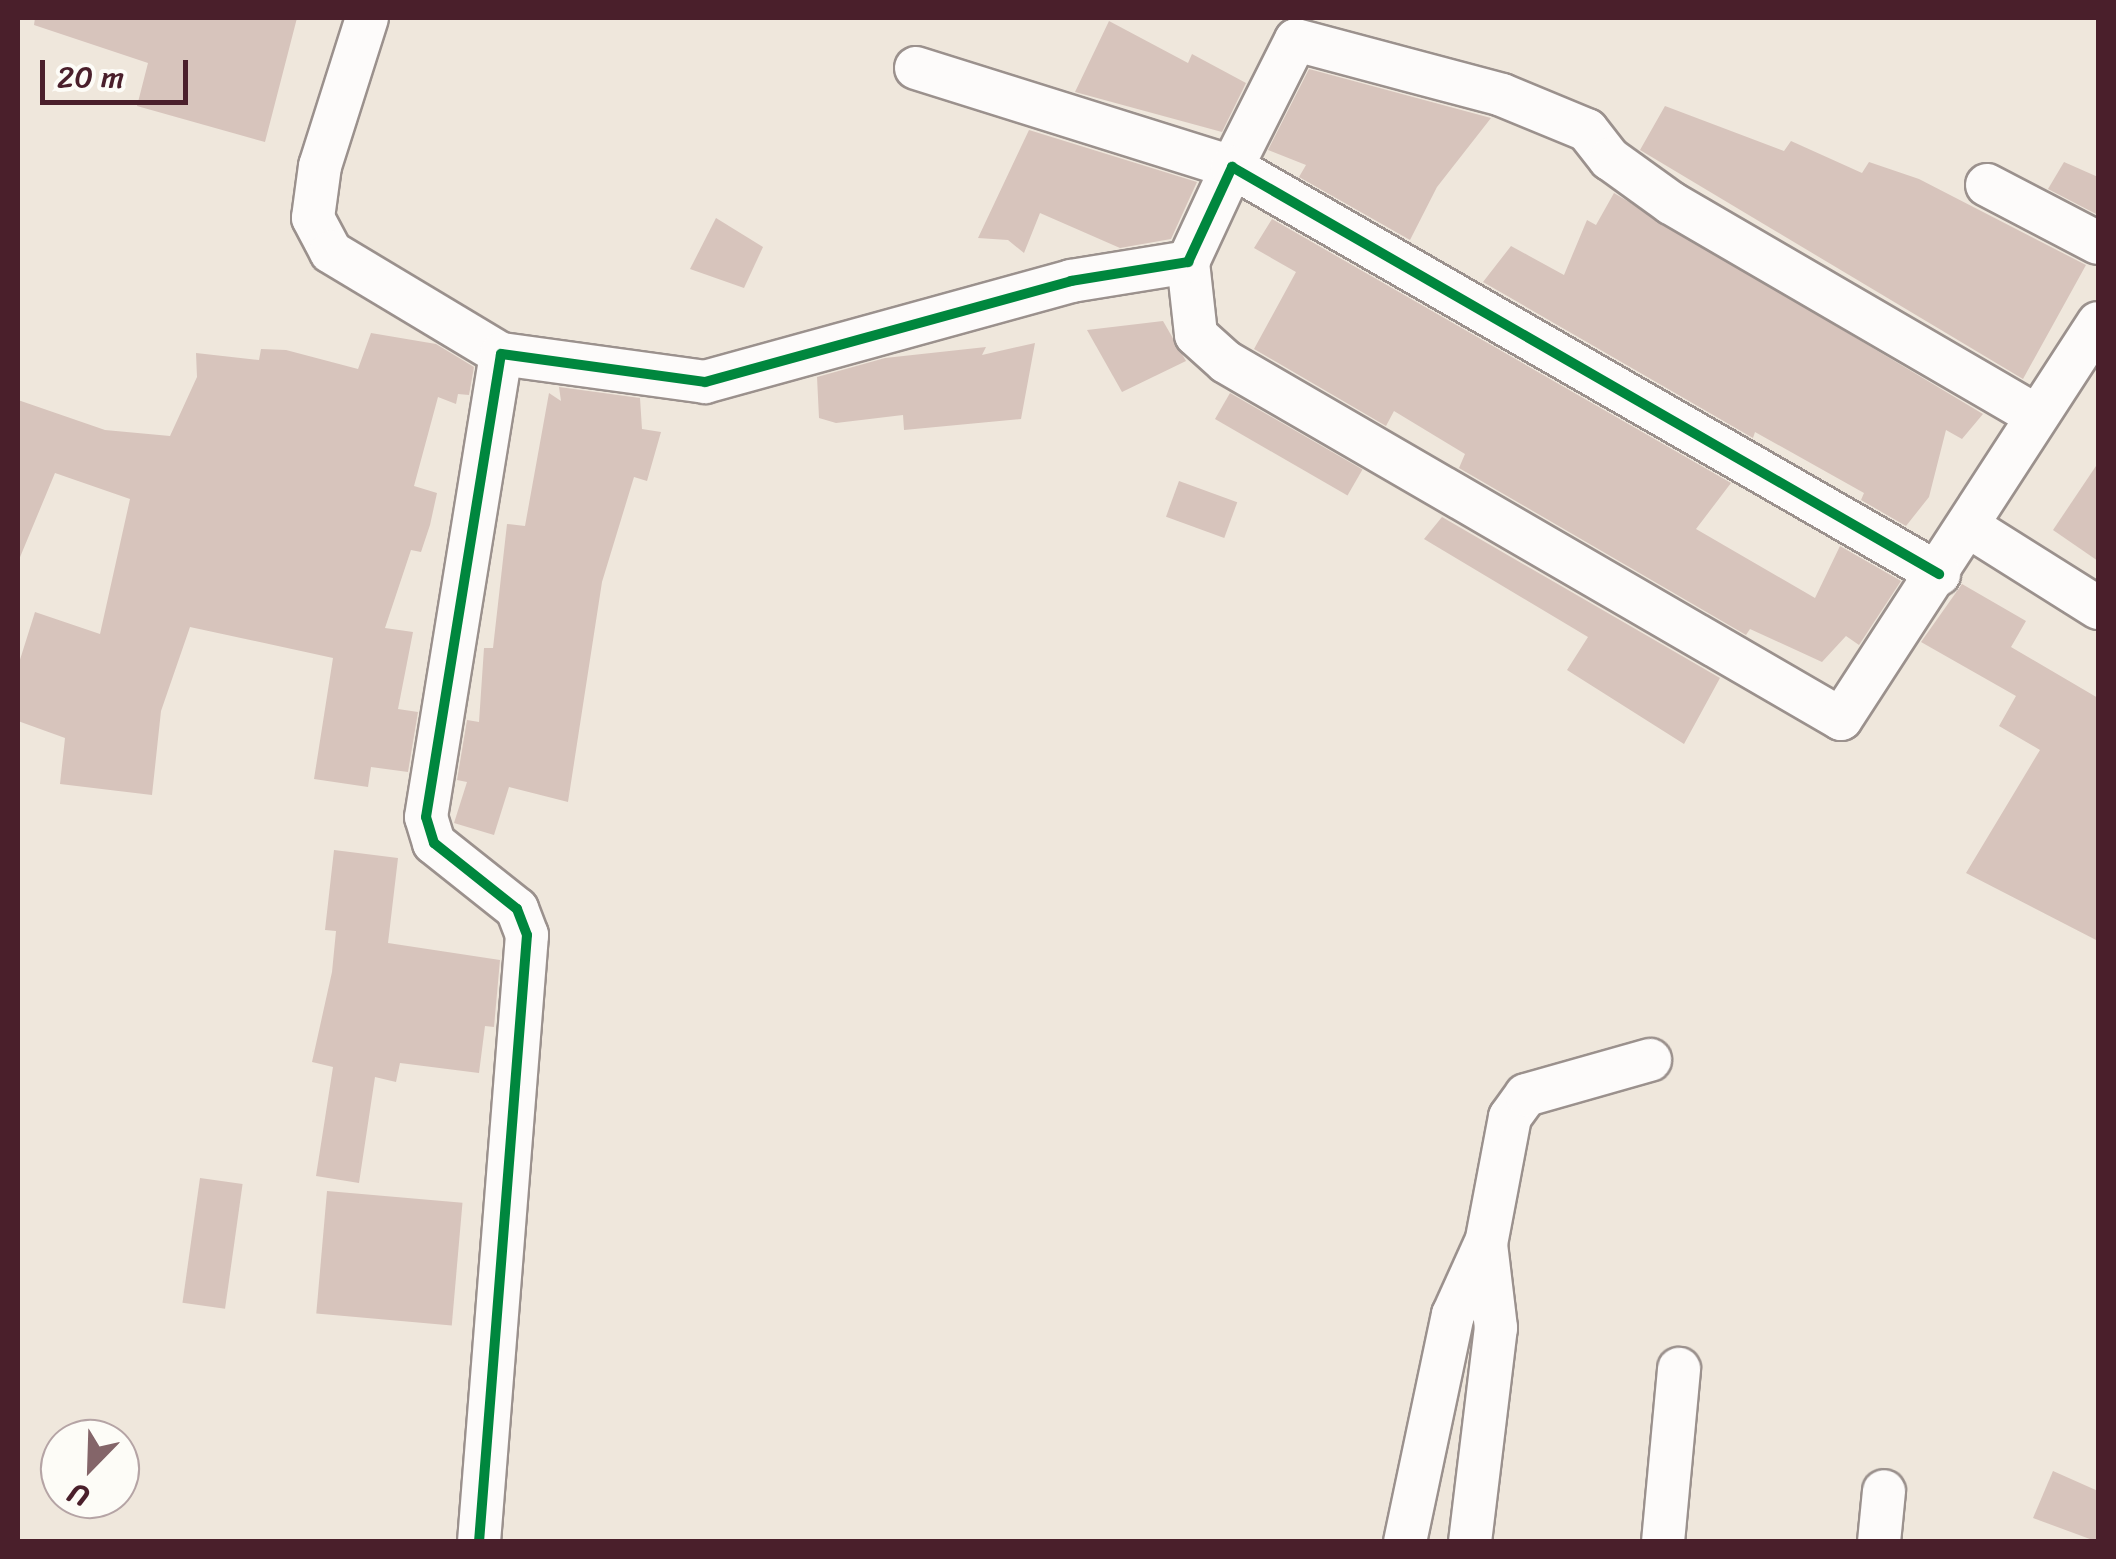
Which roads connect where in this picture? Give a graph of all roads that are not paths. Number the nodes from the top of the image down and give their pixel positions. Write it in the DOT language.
graph roads {
  1 [pos="367,18"];
  2 [pos="1299,29"];
  3 [pos="916,68"];
  4 [pos="1232,166"];
  5 [pos="1987,185"];
  6 [pos="2098,243"];
  7 [pos="1188,262"];
  8 [pos="2098,323"];
  9 [pos="501,354"];
  10 [pos="2036,416"];
  11 [pos="1968,526"];
  12 [pos="1939,574"];
  13 [pos="2098,608"];
  14 [pos="1650,1060"];
  15 [pos="1486,1244"];
  16 [pos="1679,1369"];
  17 [pos="1884,1491"];
  18 [pos="479,1542"];
  19 [pos="1404,1542"];
  20 [pos="1470,1542"];
  21 [pos="1663,1542"];
  22 [pos="1879,1542"];
  1 -- 9 [label="street"];
  2 -- 4 [label="street"];
  2 -- 10 [label="street"];
  3 -- 4 [label="street"];
  4 -- 7 [label="street"];
  4 -- 12 [label="street"];
  5 -- 6 [label="street"];
  7 -- 9 [label="street"];
  7 -- 12 [label="street"];
  8 -- 10 [label="street"];
  9 -- 18 [label="street"];
  10 -- 11 [label="street"];
  11 -- 12 [label="street"];
  11 -- 13 [label="street"];
  14 -- 15 [label="street"];
  15 -- 19 [label="street"];
  15 -- 20 [label="street"];
  16 -- 21 [label="street"];
  17 -- 22 [label="street"];
}
